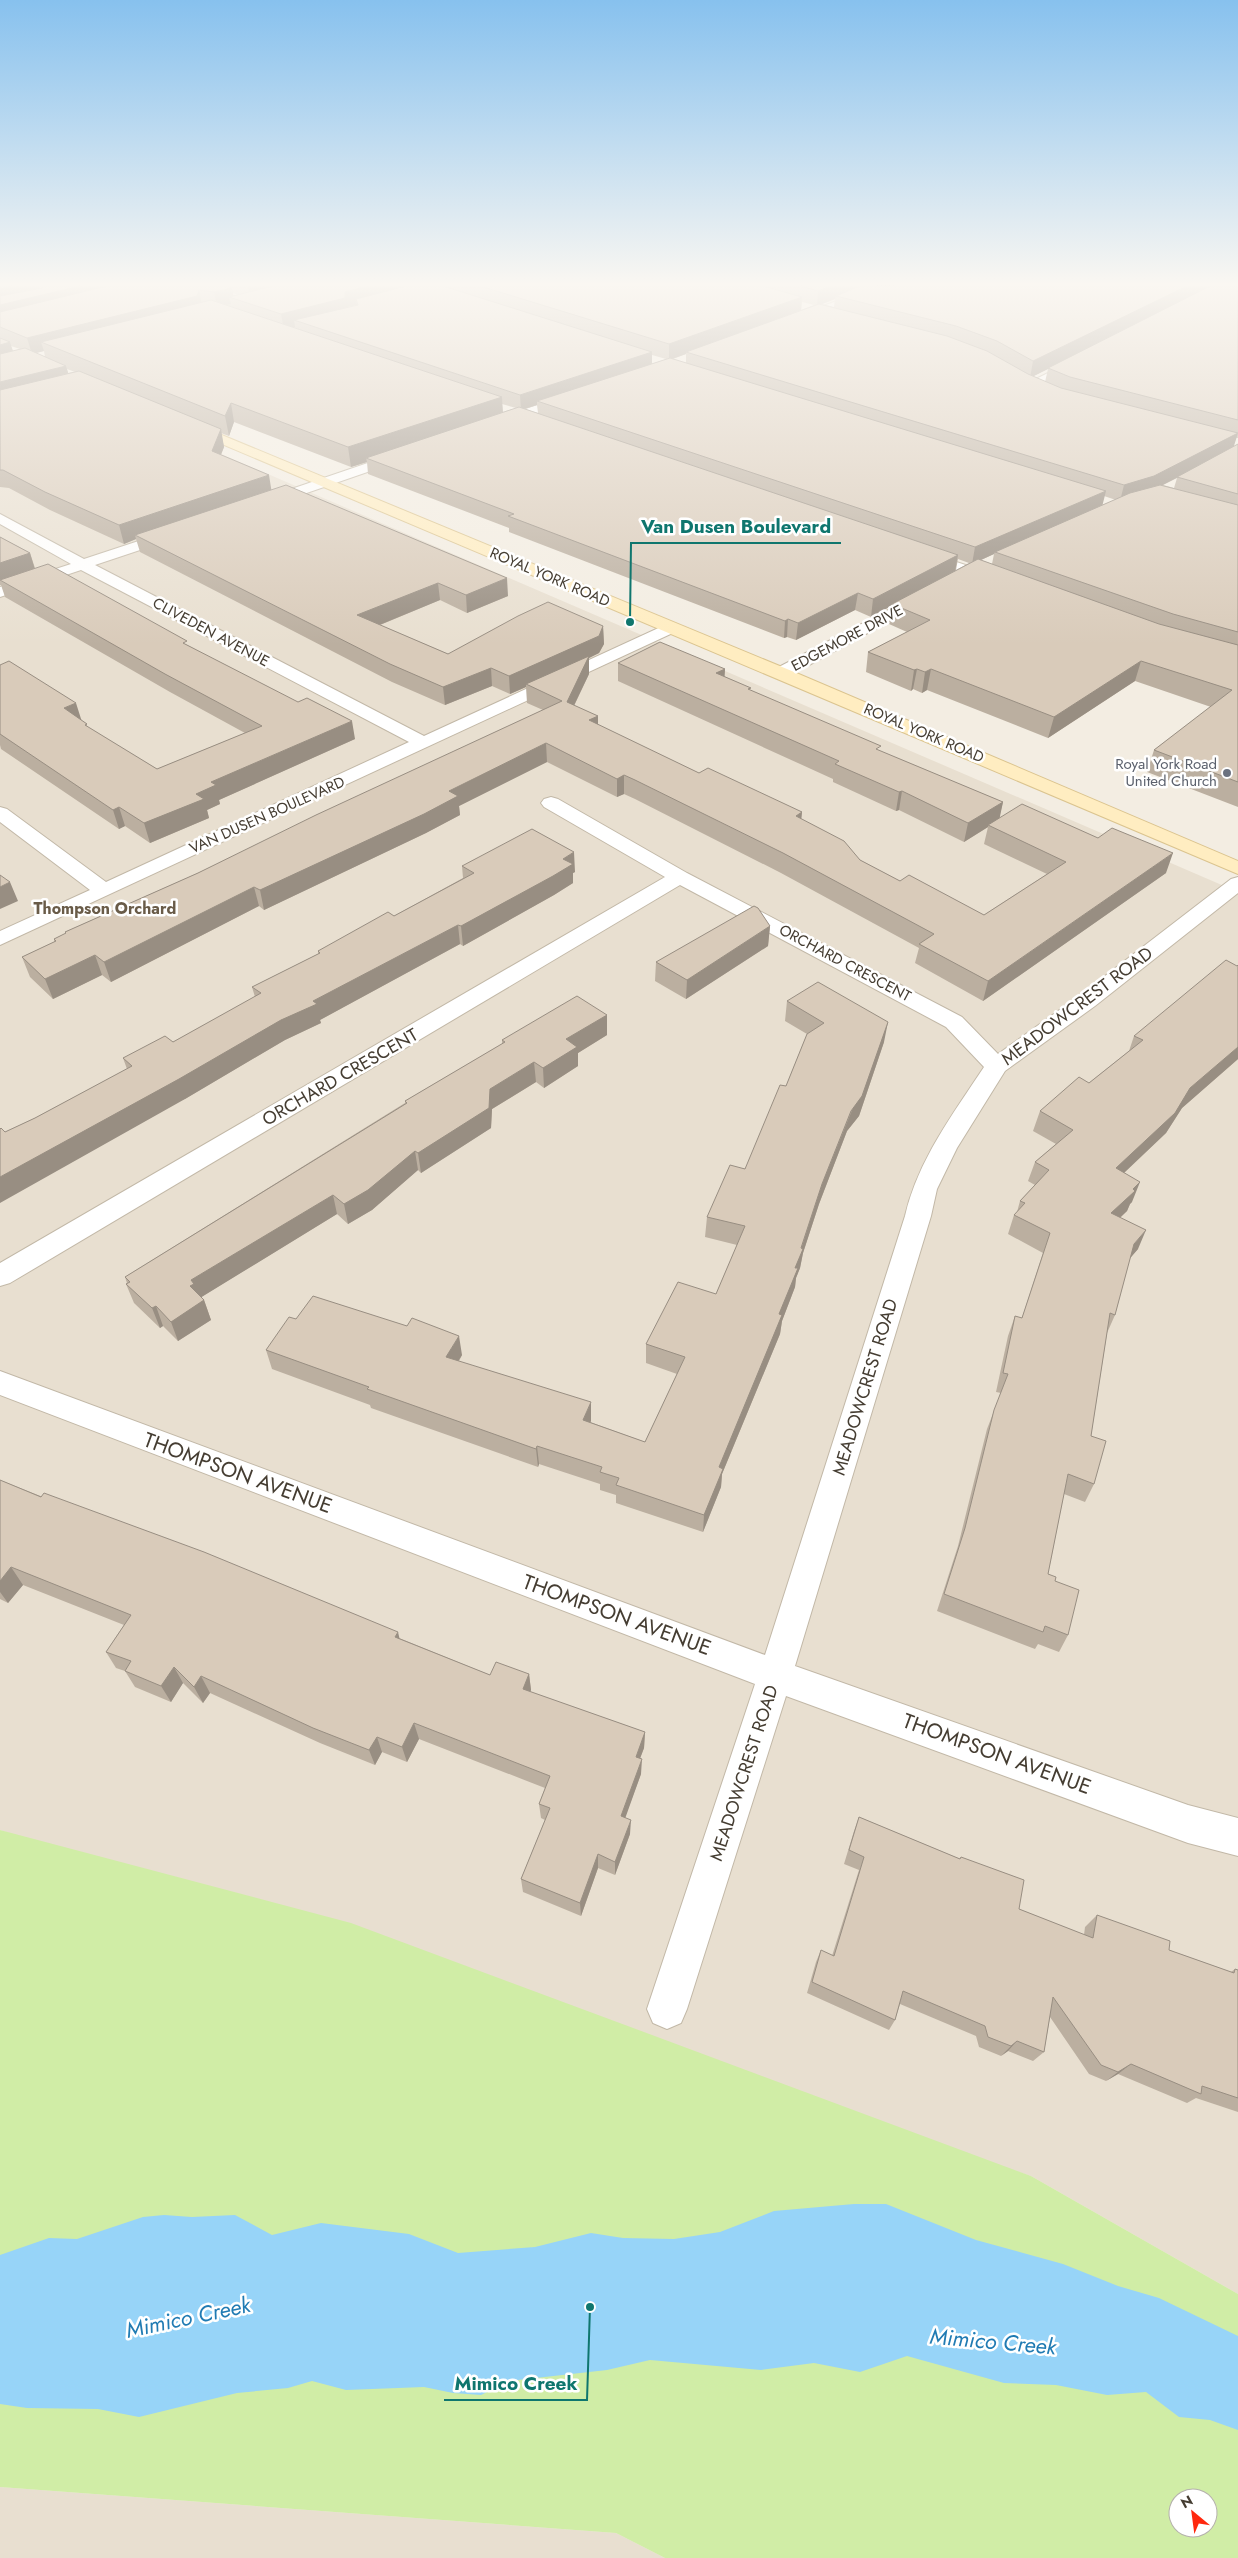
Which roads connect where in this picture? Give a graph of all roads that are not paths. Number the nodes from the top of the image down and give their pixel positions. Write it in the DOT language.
graph roads {
  1 [pos="548,405"];
  2 [pos="495,408"];
  3 [pos="518,415"];
  4 [pos="178,421"];
  5 [pos="538,422"];
  6 [pos="482,428"];
  7 [pos="419,450"];
  8 [pos="324,482"];
  9 [pos="247,508"];
  10 [pos="0,518"];
  11 [pos="183,530"];
  12 [pos="906,549"];
  13 [pos="991,563"];
  14 [pos="83,565"];
  15 [pos="973,571"];
  16 [pos="956,580"];
  17 [pos="1014,586"];
  18 [pos="939,589"];
  19 [pos="0,592"];
  20 [pos="671,628"];
  21 [pos="781,673"];
  22 [pos="424,744"];
  23 [pos="551,803"];
  24 [pos="0,813"];
  25 [pos="1238,868"];
  26 [pos="680,877"];
  27 [pos="1238,883"];
  28 [pos="103,890"];
  29 [pos="0,939"];
  30 [pos="997,1066"];
  31 [pos="0,1276"];
  32 [pos="0,1383"];
  33 [pos="775,1676"];
  34 [pos="1238,1836"];
  35 [pos="667,2009"];
  1 -- 3 [label="street"];
  2 -- 3 [label="street"];
  3 -- 5 [label="street"];
  3 -- 6 [label="street"];
  4 -- 8 [label="main road, ROYAL YORK ROAD"];
  7 -- 8 [label="street"];
  8 -- 9 [label="street"];
  8 -- 20 [label="main road, ROYAL YORK ROAD"];
  10 -- 14 [label="street, CLIVEDEN AVENUE"];
  11 -- 14 [label="street"];
  12 -- 15 [label="street"];
  13 -- 15 [label="street"];
  14 -- 19 [label="street"];
  14 -- 22 [label="street, CLIVEDEN AVENUE"];
  15 -- 16 [label="street"];
  15 -- 17 [label="street"];
  18 -- 21 [label="street, EDGEMORE DRIVE"];
  20 -- 21 [label="main road, ROYAL YORK ROAD"];
  20 -- 22 [label="street, VAN DUSEN BOULEVARD"];
  21 -- 25 [label="main road, ROYAL YORK ROAD"];
  22 -- 28 [label="street, VAN DUSEN BOULEVARD"];
  23 -- 26 [label="street, ORCHARD CRESCENT"];
  24 -- 28 [label="street"];
  26 -- 30 [label="street, ORCHARD CRESCENT"];
  26 -- 31 [label="street, ORCHARD CRESCENT"];
  27 -- 30 [label="street, MEADOWCREST ROAD"];
  28 -- 29 [label="street, VAN DUSEN BOULEVARD"];
  30 -- 33 [label="street, MEADOWCREST ROAD"];
  32 -- 33 [label="street, THOMPSON AVENUE"];
  33 -- 34 [label="street, THOMPSON AVENUE"];
  33 -- 35 [label="street, MEADOWCREST ROAD"];
}
